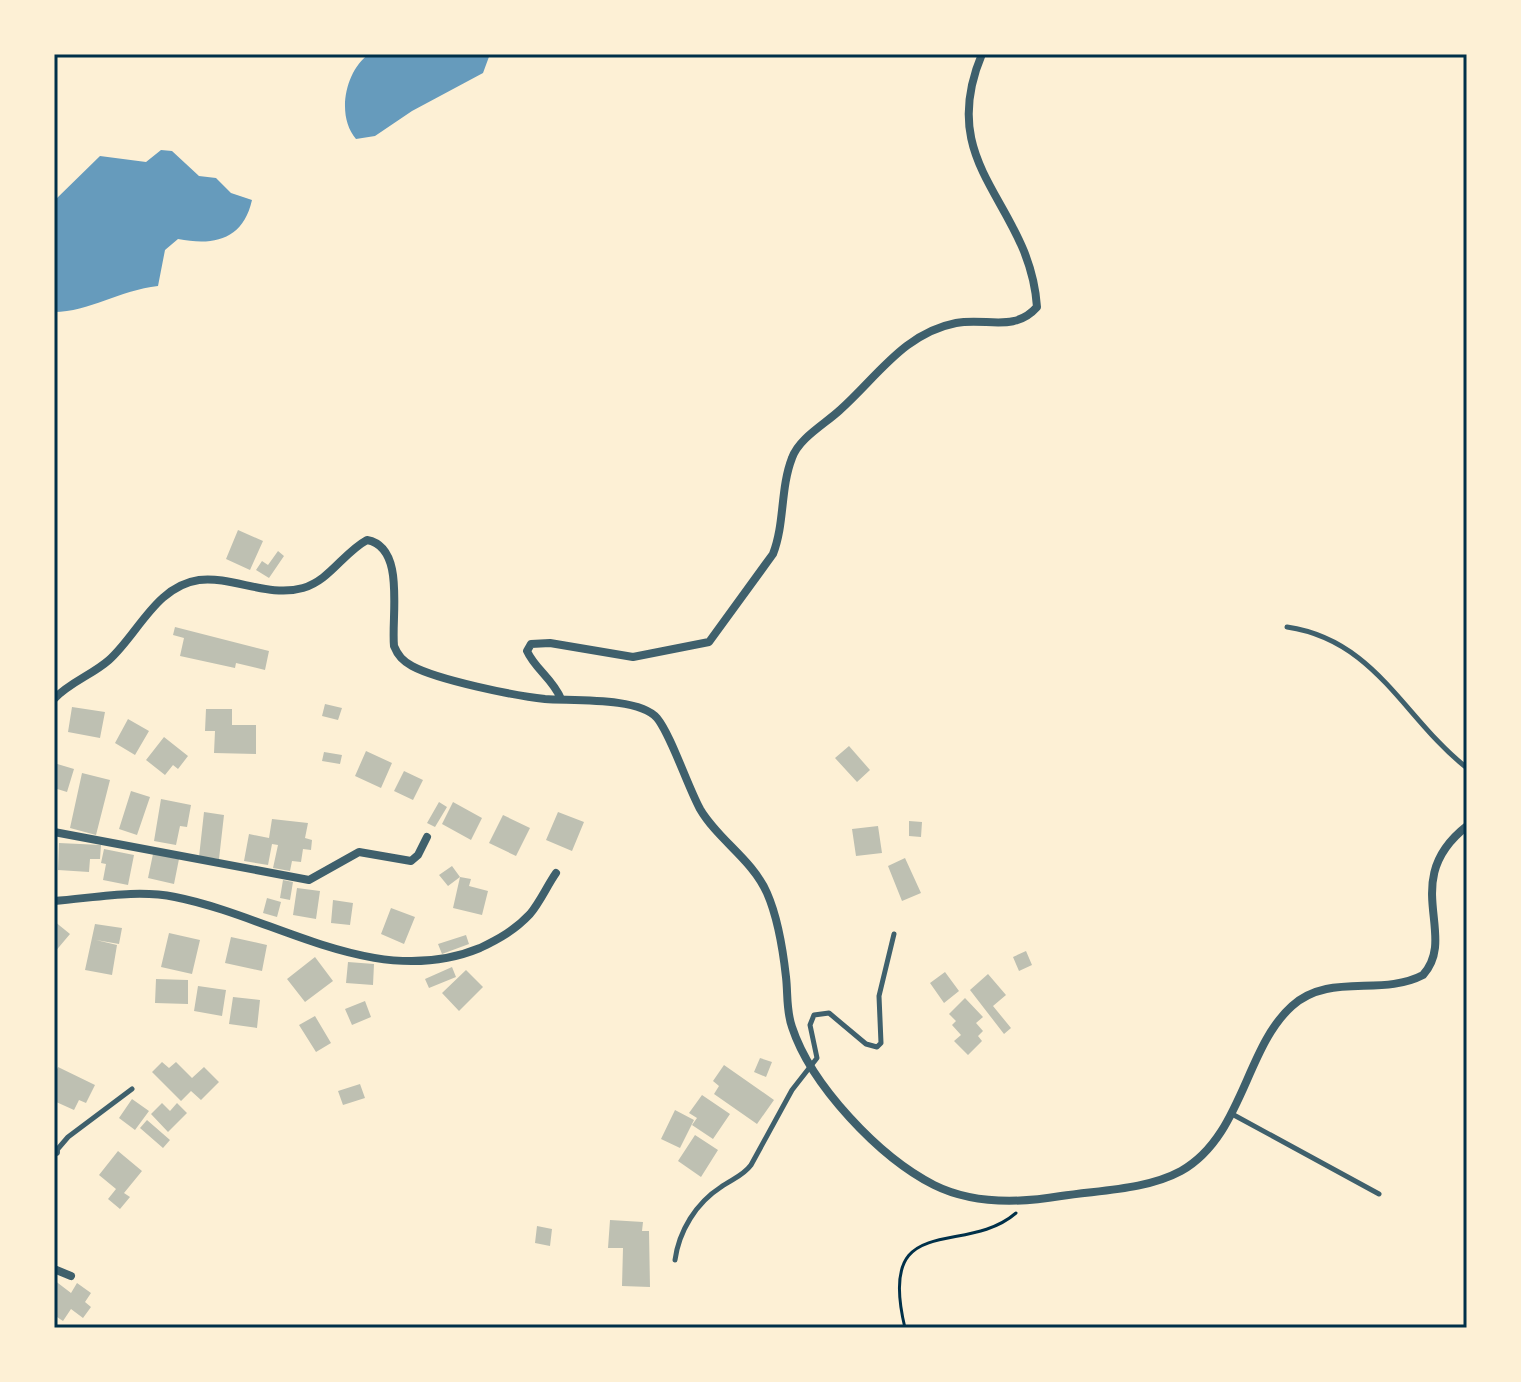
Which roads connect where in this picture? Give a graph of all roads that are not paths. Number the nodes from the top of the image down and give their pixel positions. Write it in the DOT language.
graph roads {
  1 [pos="982,54"];
  2 [pos="1287,627"];
  3 [pos="54,699"];
  4 [pos="561,699"];
  5 [pos="1467,768"];
  6 [pos="1467,826"];
  7 [pos="54,832"];
  8 [pos="427,837"];
  9 [pos="556,873"];
  10 [pos="54,901"];
  11 [pos="894,934"];
  12 [pos="810,1064"];
  13 [pos="132,1089"];
  14 [pos="1232,1114"];
  15 [pos="55,1152"];
  16 [pos="1379,1194"];
  17 [pos="675,1260"];
  18 [pos="54,1269"];
  19 [pos="71,1276"];
  1 -- 4 [label="street"];
  2 -- 5 [label="lane"];
  3 -- 4 [label="street"];
  4 -- 12 [label="street"];
  6 -- 14 [label="street"];
  7 -- 8 [label="street"];
  9 -- 10 [label="street"];
  11 -- 12 [label="lane"];
  12 -- 14 [label="street"];
  12 -- 17 [label="lane"];
  13 -- 15 [label="lane"];
  14 -- 16 [label="lane"];
  18 -- 19 [label="street"];
}
